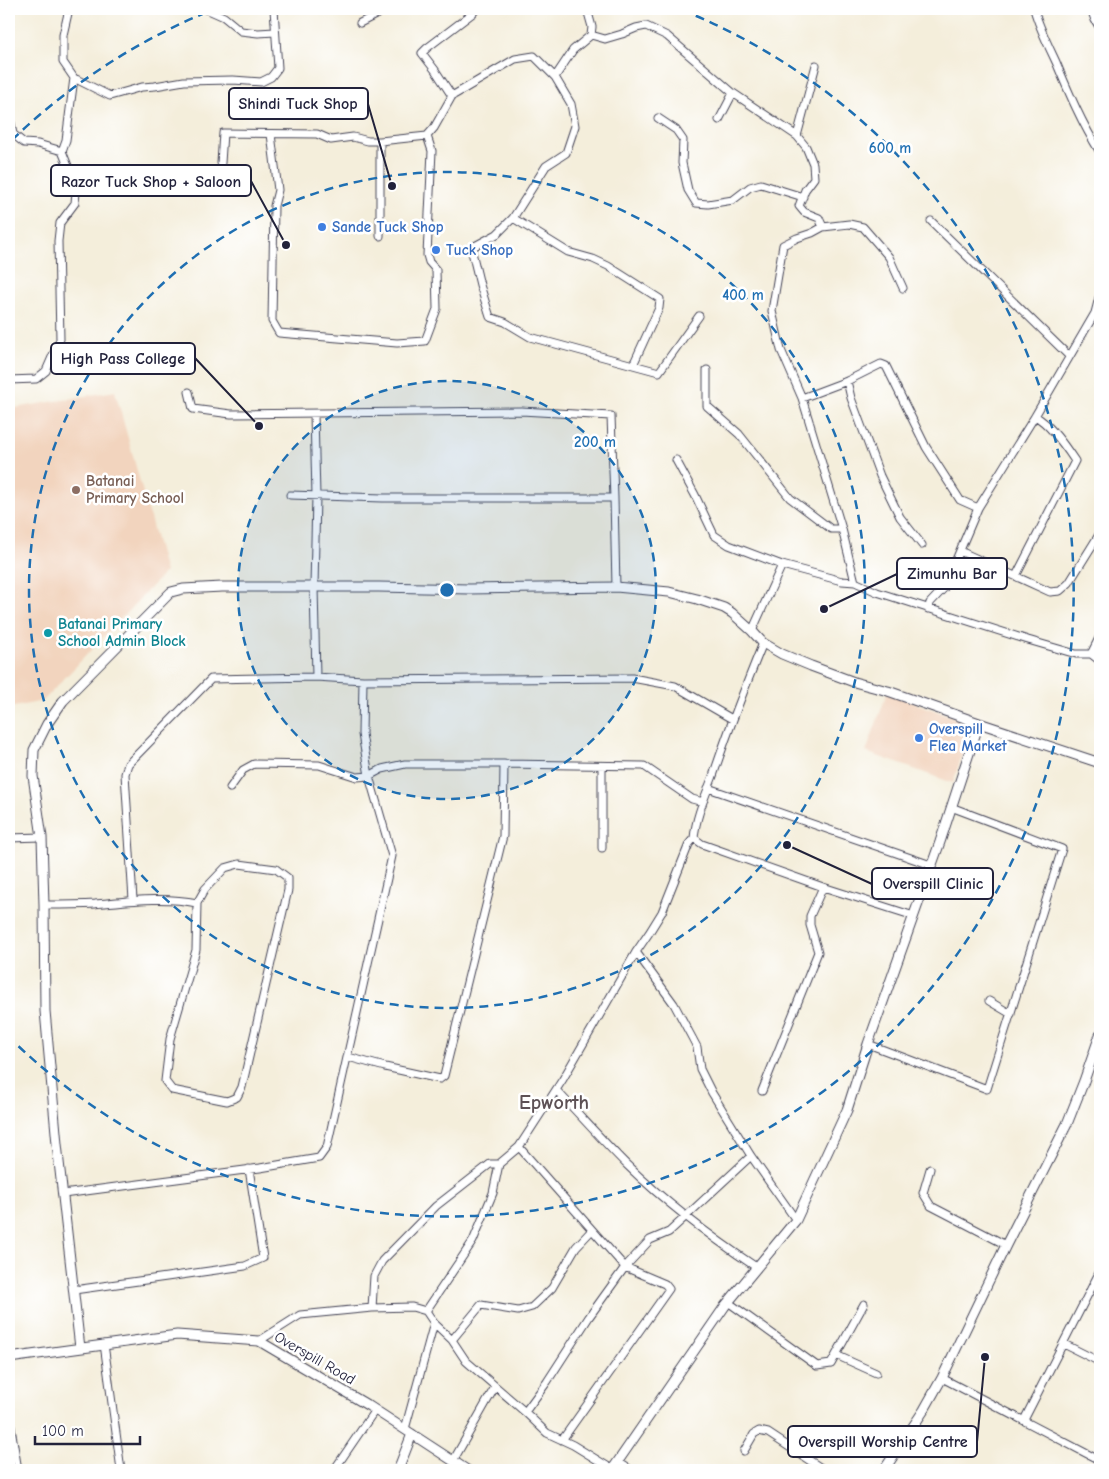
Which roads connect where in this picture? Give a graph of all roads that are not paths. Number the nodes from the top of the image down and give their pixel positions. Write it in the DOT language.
graph roads {
  1 [pos="69,9"];
  2 [pos="206,9"];
  3 [pos="274,9"];
  4 [pos="387,9"];
  5 [pos="476,9"];
  6 [pos="588,9"];
  7 [pos="1034,9"];
  8 [pos="1091,9"];
  9 [pos="360,23"];
  10 [pos="1100,28"];
  11 [pos="275,32"];
  12 [pos="591,35"];
  13 [pos="816,65"];
  14 [pos="555,77"];
  15 [pos="74,78"];
  16 [pos="733,93"];
  17 [pos="452,96"];
  18 [pos="9,114"];
  19 [pos="658,118"];
  20 [pos="719,120"];
  21 [pos="271,134"];
  22 [pos="427,136"];
  23 [pos="797,136"];
  24 [pos="380,142"];
  25 [pos="62,151"];
  26 [pos="1100,152"];
  27 [pos="221,163"];
  28 [pos="803,197"];
  29 [pos="513,218"];
  30 [pos="930,221"];
  31 [pos="823,227"];
  32 [pos="380,236"];
  33 [pos="903,288"];
  34 [pos="1100,294"];
  35 [pos="1098,314"];
  36 [pos="699,316"];
  37 [pos="1068,356"];
  38 [pos="633,365"];
  39 [pos="707,370"];
  40 [pos="9,380"];
  41 [pos="847,380"];
  42 [pos="188,392"];
  43 [pos="802,398"];
  44 [pos="314,414"];
  45 [pos="1034,416"];
  46 [pos="676,460"];
  47 [pos="290,495"];
  48 [pos="316,496"];
  49 [pos="614,498"];
  50 [pos="978,508"];
  51 [pos="842,529"];
  52 [pos="1100,534"];
  53 [pos="922,545"];
  54 [pos="960,551"];
  55 [pos="782,565"];
  56 [pos="1016,576"];
  57 [pos="855,582"];
  58 [pos="314,587"];
  59 [pos="616,587"];
  60 [pos="928,609"];
  61 [pos="752,631"];
  62 [pos="1100,636"];
  63 [pos="762,643"];
  64 [pos="1091,654"];
  65 [pos="1100,661"];
  66 [pos="316,677"];
  67 [pos="363,680"];
  68 [pos="732,719"];
  69 [pos="979,723"];
  70 [pos="1100,763"];
  71 [pos="504,764"];
  72 [pos="602,766"];
  73 [pos="369,776"];
  74 [pos="230,788"];
  75 [pos="708,788"];
  76 [pos="703,802"];
  77 [pos="951,807"];
  78 [pos="42,837"];
  79 [pos="9,838"];
  80 [pos="694,838"];
  81 [pos="602,848"];
  82 [pos="932,865"];
  83 [pos="823,887"];
  84 [pos="133,900"];
  85 [pos="197,903"];
  86 [pos="44,905"];
  87 [pos="914,916"];
  88 [pos="636,952"];
  89 [pos="990,1001"];
  90 [pos="1012,1014"];
  91 [pos="1100,1035"];
  92 [pos="868,1044"];
  93 [pos="348,1057"];
  94 [pos="556,1090"];
  95 [pos="762,1091"];
  96 [pos="519,1147"];
  97 [pos="751,1156"];
  98 [pos="499,1164"];
  99 [pos="249,1169"];
  100 [pos="930,1170"];
  101 [pos="63,1194"];
  102 [pos="686,1216"];
  103 [pos="796,1220"];
  104 [pos="592,1230"];
  105 [pos="1006,1245"];
  106 [pos="625,1267"];
  107 [pos="756,1267"];
  108 [pos="1100,1271"];
  109 [pos="74,1290"];
  110 [pos="728,1302"];
  111 [pos="864,1304"];
  112 [pos="372,1308"];
  113 [pos="426,1311"];
  114 [pos="434,1323"];
  115 [pos="452,1340"];
  116 [pos="259,1342"];
  117 [pos="104,1344"];
  118 [pos="1064,1344"];
  119 [pos="80,1348"];
  120 [pos="836,1355"];
  121 [pos="9,1358"];
  122 [pos="1100,1362"];
  123 [pos="876,1373"];
  124 [pos="942,1378"];
  125 [pos="495,1387"];
  126 [pos="375,1410"];
  127 [pos="525,1412"];
  128 [pos="9,1416"];
  129 [pos="1024,1420"];
  130 [pos="409,1432"];
  131 [pos="562,1440"];
  132 [pos="744,1451"];
  133 [pos="453,1461"];
  134 [pos="614,1467"];
  135 [pos="18,1470"];
  136 [pos="121,1470"];
  137 [pos="334,1470"];
  138 [pos="398,1470"];
  139 [pos="467,1470"];
  140 [pos="631,1470"];
  141 [pos="824,1470"];
  142 [pos="884,1470"];
  143 [pos="1097,1470"];
  1 -- 15 [label="street"];
  2 -- 11 [label="street"];
  3 -- 11 [label="street"];
  4 -- 9 [label="street"];
  5 -- 17 [label="street"];
  6 -- 12 [label="street"];
  7 -- 26 [label="street"];
  8 -- 10 [label="street"];
  11 -- 15 [label="street"];
  12 -- 14 [label="street"];
  12 -- 16 [label="street"];
  13 -- 23 [label="street"];
  14 -- 17 [label="street"];
  14 -- 29 [label="street"];
  15 -- 25 [label="street"];
  16 -- 20 [label="street"];
  16 -- 23 [label="street"];
  17 -- 22 [label="street"];
  18 -- 25 [label="street"];
  19 -- 28 [label="street"];
  21 -- 22 [label="street"];
  21 -- 24 [label="street"];
  21 -- 27 [label="street"];
  22 -- 24 [label="street"];
  23 -- 28 [label="street"];
  24 -- 32 [label="street"];
  25 -- 40 [label="street"];
  28 -- 31 [label="street"];
  29 -- 38 [label="street"];
  29 -- 38 [label="street"];
  30 -- 37 [label="street"];
  31 -- 33 [label="street"];
  31 -- 43 [label="street"];
  34 -- 35 [label="street"];
  35 -- 37 [label="street"];
  36 -- 38 [label="street"];
  37 -- 45 [label="street"];
  39 -- 51 [label="street"];
  41 -- 43 [label="street"];
  41 -- 50 [label="street"];
  41 -- 53 [label="street"];
  42 -- 44 [label="street"];
  43 -- 51 [label="street"];
  44 -- 48 [label="street"];
  44 -- 49 [label="street"];
  45 -- 50 [label="street"];
  45 -- 56 [label="street"];
  46 -- 55 [label="street"];
  47 -- 48 [label="street"];
  48 -- 49 [label="street"];
  48 -- 58 [label="street"];
  49 -- 59 [label="street"];
  50 -- 54 [label="street"];
  51 -- 57 [label="street"];
  52 -- 56 [label="street"];
  54 -- 56 [label="street"];
  54 -- 60 [label="street"];
  55 -- 57 [label="street"];
  55 -- 61 [label="street"];
  57 -- 60 [label="street"];
  58 -- 59 [label="street"];
  58 -- 66 [label="street"];
  58 -- 78 [label="street"];
  59 -- 61 [label="street"];
  60 -- 64 [label="street"];
  61 -- 63 [label="street"];
  62 -- 64 [label="street"];
  63 -- 68 [label="street"];
  63 -- 69 [label="street"];
  64 -- 65 [label="street"];
  66 -- 67 [label="street"];
  66 -- 84 [label="street"];
  67 -- 68 [label="street"];
  67 -- 73 [label="street"];
  68 -- 75 [label="street"];
  69 -- 70 [label="street"];
  69 -- 77 [label="street"];
  71 -- 72 [label="street"];
  71 -- 73 [label="street"];
  71 -- 93 [label="street"];
  72 -- 76 [label="street"];
  72 -- 81 [label="street"];
  73 -- 74 [label="street"];
  73 -- 93 [label="street"];
  75 -- 76 [label="street"];
  75 -- 82 [label="street"];
  76 -- 80 [label="street"];
  77 -- 82 [label="street"];
  77 -- 90 [label="street"];
  78 -- 79 [label="street"];
  78 -- 86 [label="street"];
  80 -- 83 [label="street"];
  80 -- 88 [label="street"];
  82 -- 87 [label="street"];
  83 -- 87 [label="street"];
  83 -- 95 [label="street"];
  84 -- 85 [label="street"];
  84 -- 86 [label="street"];
  85 -- 85 [label="street"];
  86 -- 101 [label="street"];
  87 -- 92 [label="street"];
  88 -- 94 [label="street"];
  88 -- 97 [label="street"];
  89 -- 90 [label="street"];
  90 -- 92 [label="street"];
  91 -- 105 [label="street"];
  92 -- 103 [label="street"];
  93 -- 99 [label="street"];
  94 -- 96 [label="street"];
  94 -- 102 [label="street"];
  96 -- 98 [label="street"];
  96 -- 104 [label="street"];
  97 -- 102 [label="street"];
  97 -- 103 [label="street"];
  98 -- 112 [label="street"];
  98 -- 113 [label="street"];
  99 -- 101 [label="street"];
  99 -- 109 [label="street"];
  100 -- 105 [label="street"];
  101 -- 109 [label="street"];
  102 -- 106 [label="street"];
  102 -- 107 [label="street"];
  103 -- 107 [label="street"];
  104 -- 106 [label="street"];
  104 -- 115 [label="street"];
  105 -- 124 [label="street"];
  106 -- 127 [label="street"];
  106 -- 131 [label="street"];
  107 -- 110 [label="street"];
  108 -- 118 [label="street"];
  109 -- 119 [label="street"];
  110 -- 120 [label="street"];
  110 -- 134 [label="street"];
  111 -- 120 [label="street"];
  112 -- 113 [label="street"];
  112 -- 116 [label="street"];
  113 -- 114 [label="street"];
  114 -- 115 [label="street"];
  114 -- 130 [label="street"];
  115 -- 125 [label="street"];
  116 -- 117 [label="street, Overspill Road"];
  116 -- 126 [label="street, Overspill Road"];
  117 -- 119 [label="street, Overspill Road"];
  117 -- 136 [label="street"];
  118 -- 122 [label="street"];
  118 -- 129 [label="street"];
  119 -- 121 [label="street, Overspill Road"];
  120 -- 123 [label="street"];
  124 -- 129 [label="street"];
  124 -- 142 [label="street"];
  125 -- 127 [label="street"];
  125 -- 133 [label="street"];
  126 -- 130 [label="street, Overspill Road"];
  126 -- 137 [label="street"];
  127 -- 131 [label="street"];
  128 -- 135 [label="street"];
  129 -- 143 [label="street"];
  130 -- 133 [label="street, Overspill Road"];
  130 -- 138 [label="street"];
  131 -- 134 [label="street"];
  132 -- 141 [label="street"];
  133 -- 139 [label="street, Overspill Road"];
  134 -- 140 [label="street"];
}
